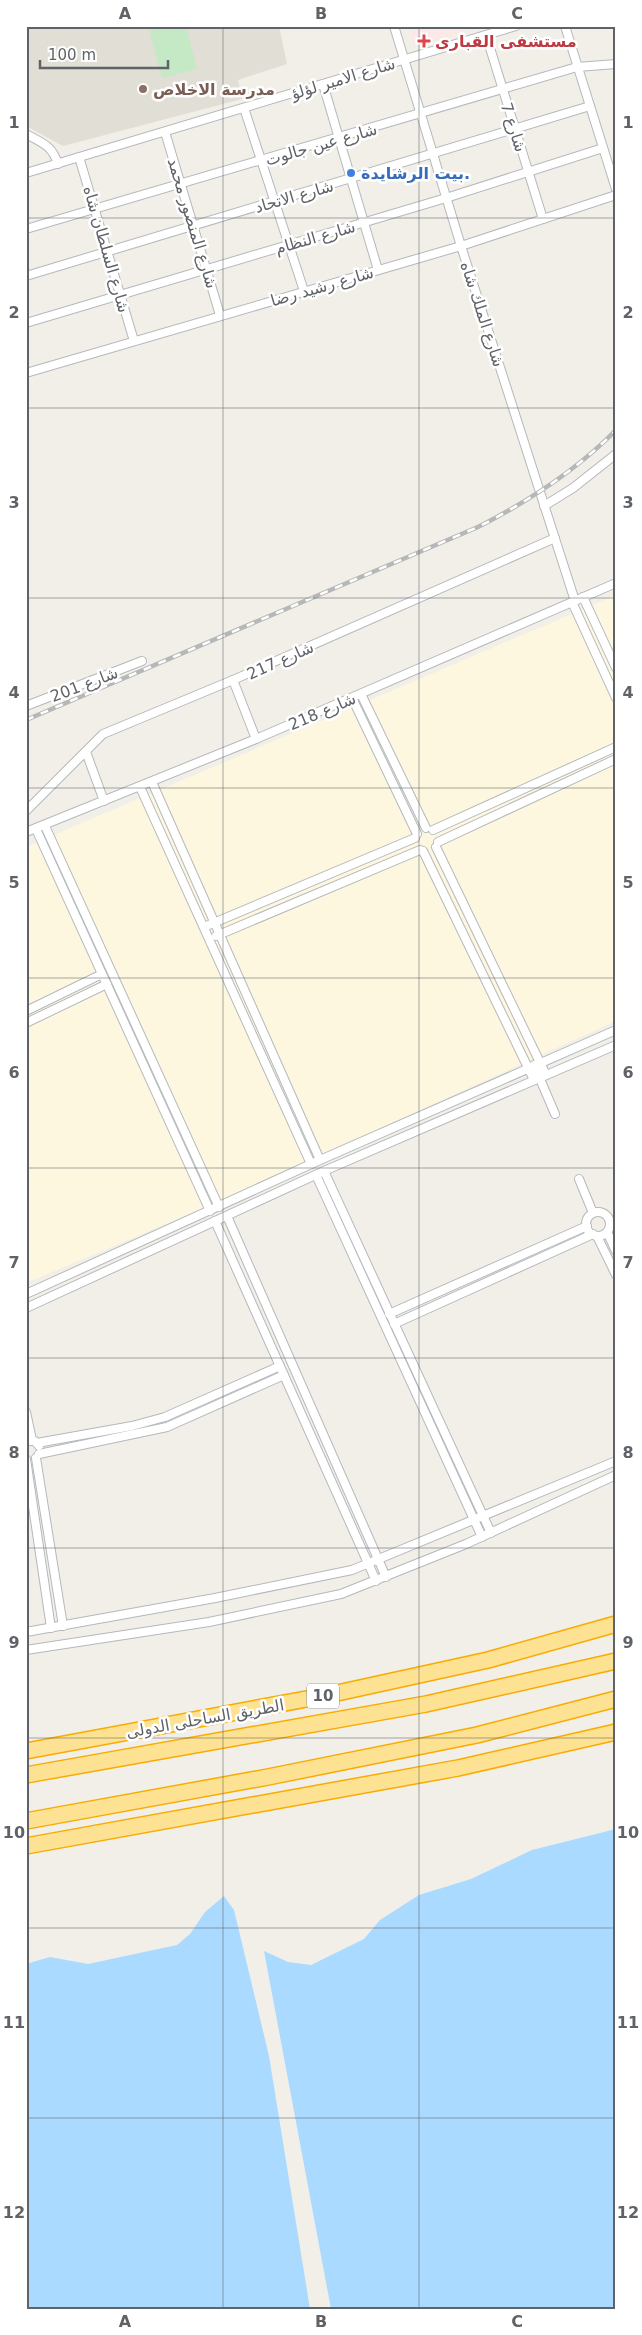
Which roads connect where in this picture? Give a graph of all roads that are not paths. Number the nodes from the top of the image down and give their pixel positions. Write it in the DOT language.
graph roads {
  1 [pos="394,26"];
  2 [pos="516,26"];
  3 [pos="565,26"];
  4 [pos="486,35"];
  5 [pos="403,60"];
  6 [pos="616,64"];
  7 [pos="577,67"];
  8 [pos="323,84"];
  9 [pos="502,90"];
  10 [pos="590,106"];
  11 [pos="244,108"];
  12 [pos="420,114"];
  13 [pos="515,129"];
  14 [pos="165,132"];
  15 [pos="26,134"];
  16 [pos="340,138"];
  17 [pos="603,148"];
  18 [pos="433,155"];
  19 [pos="79,157"];
  20 [pos="262,160"];
  21 [pos="58,164"];
  22 [pos="528,171"];
  23 [pos="26,173"];
  24 [pos="352,179"];
  25 [pos="182,184"];
  26 [pos="616,189"];
  27 [pos="616,195"];
  28 [pos="446,198"];
  29 [pos="275,202"];
  30 [pos="95,208"];
  31 [pos="543,219"];
  32 [pos="364,222"];
  33 [pos="194,225"];
  34 [pos="26,229"];
  35 [pos="289,245"];
  36 [pos="461,246"];
  37 [pos="108,252"];
  38 [pos="207,269"];
  39 [pos="378,270"];
  40 [pos="26,276"];
  41 [pos="304,291"];
  42 [pos="120,295"];
  43 [pos="220,315"];
  44 [pos="26,323"];
  45 [pos="134,341"];
  46 [pos="26,373"];
  47 [pos="616,454"];
  48 [pos="544,506"];
  49 [pos="555,538"];
  50 [pos="616,583"];
  51 [pos="584,597"];
  52 [pos="574,601"];
  53 [pos="142,661"];
  54 [pos="616,668"];
  55 [pos="233,680"];
  56 [pos="361,694"];
  57 [pos="352,698"];
  58 [pos="616,698"];
  59 [pos="26,706"];
  60 [pos="256,740"];
  61 [pos="616,747"];
  62 [pos="86,752"];
  63 [pos="616,759"];
  64 [pos="152,782"];
  65 [pos="140,787"];
  66 [pos="104,801"];
  67 [pos="26,811"];
  68 [pos="46,826"];
  69 [pos="36,829"];
  70 [pos="429,829"];
  71 [pos="26,832"];
  72 [pos="416,836"];
  73 [pos="437,844"];
  74 [pos="422,850"];
  75 [pos="214,922"];
  76 [pos="204,926"];
  77 [pos="220,934"];
  78 [pos="96,938"];
  79 [pos="209,939"];
  80 [pos="88,942"];
  81 [pos="102,974"];
  82 [pos="107,984"];
  83 [pos="245,992"];
  84 [pos="235,995"];
  85 [pos="26,1010"];
  86 [pos="26,1023"];
  87 [pos="616,1030"];
  88 [pos="144,1042"];
  89 [pos="616,1045"];
  90 [pos="135,1046"];
  91 [pos="534,1065"];
  92 [pos="540,1078"];
  93 [pos="555,1114"];
  94 [pos="320,1160"];
  95 [pos="311,1164"];
  96 [pos="324,1171"];
  97 [pos="316,1175"];
  98 [pos="579,1180"];
  99 [pos="219,1206"];
  100 [pos="210,1211"];
  101 [pos="593,1213"];
  102 [pos="616,1213"];
  103 [pos="227,1216"];
  104 [pos="607,1216"];
  105 [pos="215,1221"];
  106 [pos="587,1226"];
  107 [pos="611,1227"];
  108 [pos="595,1235"];
  109 [pos="616,1251"];
  110 [pos="616,1275"];
  111 [pos="26,1294"];
  112 [pos="26,1308"];
  113 [pos="389,1314"];
  114 [pos="394,1324"];
  115 [pos="280,1366"];
  116 [pos="284,1375"];
  117 [pos="26,1412"];
  118 [pos="32,1441"];
  119 [pos="38,1456"];
  120 [pos="26,1459"];
  121 [pos="616,1461"];
  122 [pos="616,1475"];
  123 [pos="484,1517"];
  124 [pos="474,1521"];
  125 [pos="491,1533"];
  126 [pos="482,1537"];
  127 [pos="379,1560"];
  128 [pos="369,1564"];
  129 [pos="386,1577"];
  130 [pos="376,1581"];
  131 [pos="616,1624"];
  132 [pos="64,1626"];
  133 [pos="51,1628"];
  134 [pos="26,1632"];
  135 [pos="26,1650"];
  136 [pos="616,1661"];
  137 [pos="616,1699"];
  138 [pos="616,1732"];
  139 [pos="26,1751"];
  140 [pos="26,1776"];
  141 [pos="26,1821"];
  142 [pos="26,1846"];
  1 -- 5 [label="street, شارع الملك شاه"];
  2 -- 4 [label="street, شارع الامير لؤلؤ"];
  3 -- 7 [label="street"];
  4 -- 5 [label="street, شارع الامير لؤلؤ"];
  4 -- 9 [label="street, شارع 7"];
  5 -- 8 [label="street, شارع الامير لؤلؤ"];
  5 -- 12 [label="street, شارع الملك شاه"];
  6 -- 7 [label="street, شارع عين جالوت"];
  7 -- 9 [label="street, شارع عين جالوت"];
  7 -- 10 [label="street"];
  8 -- 11 [label="street, شارع الامير لؤلؤ"];
  8 -- 16 [label="street"];
  9 -- 12 [label="street, شارع عين جالوت"];
  9 -- 13 [label="street, شارع 7"];
  10 -- 13 [label="street, شارع الاتحاد"];
  10 -- 17 [label="street"];
  11 -- 14 [label="street, شارع الامير لؤلؤ"];
  11 -- 20 [label="street"];
  12 -- 16 [label="street, شارع عين جالوت"];
  12 -- 18 [label="street, شارع الملك شاه"];
  13 -- 18 [label="street, شارع الاتحاد"];
  13 -- 22 [label="street, شارع 7"];
  14 -- 19 [label="street, شارع الامير لؤلؤ"];
  14 -- 25 [label="street, شارع المنصور محمد"];
  15 -- 21 [label="street"];
  16 -- 20 [label="street, شارع عين جالوت"];
  16 -- 24 [label="street"];
  17 -- 22 [label="street, شارع النظام"];
  17 -- 26 [label="street"];
  18 -- 24 [label="street, شارع الاتحاد"];
  18 -- 28 [label="street, شارع الملك شاه"];
  19 -- 21 [label="street, شارع الامير لؤلؤ"];
  19 -- 30 [label="street, شارع السلطان شاه"];
  20 -- 25 [label="street, شارع عين جالوت"];
  20 -- 29 [label="street"];
  21 -- 23 [label="street, شارع الامير لؤلؤ"];
  22 -- 28 [label="street, شارع النظام"];
  22 -- 31 [label="street, شارع 7"];
  24 -- 29 [label="street, شارع الاتحاد"];
  24 -- 32 [label="street"];
  25 -- 30 [label="street, شارع عين جالوت"];
  25 -- 33 [label="street, شارع المنصور محمد"];
  27 -- 31 [label="street, شارع رشيد رضا"];
  28 -- 32 [label="street, شارع النظام"];
  28 -- 36 [label="street, شارع الملك شاه"];
  29 -- 33 [label="street, شارع الاتحاد"];
  29 -- 35 [label="street"];
  30 -- 34 [label="street, شارع عين جالوت"];
  30 -- 37 [label="street, شارع السلطان شاه"];
  31 -- 36 [label="street, شارع رشيد رضا"];
  32 -- 35 [label="street, شارع النظام"];
  32 -- 39 [label="street"];
  33 -- 37 [label="street, شارع الاتحاد"];
  33 -- 38 [label="street, شارع المنصور محمد"];
  35 -- 38 [label="street, شارع النظام"];
  35 -- 41 [label="street"];
  36 -- 39 [label="street, شارع رشيد رضا"];
  36 -- 48 [label="street, شارع الملك شاه"];
  37 -- 40 [label="street, شارع الاتحاد"];
  37 -- 42 [label="street, شارع السلطان شاه"];
  38 -- 42 [label="street, شارع النظام"];
  38 -- 43 [label="street, شارع المنصور محمد"];
  39 -- 41 [label="street, شارع رشيد رضا"];
  41 -- 43 [label="street, شارع رشيد رضا"];
  42 -- 44 [label="street, شارع النظام"];
  42 -- 45 [label="street, شارع السلطان شاه"];
  43 -- 45 [label="street, شارع رشيد رضا"];
  45 -- 46 [label="street, شارع رشيد رضا"];
  47 -- 48 [label="street"];
  48 -- 49 [label="street, شارع الملك شاه"];
  49 -- 52 [label="street, شارع الملك شاه"];
  49 -- 55 [label="street, شارع 217"];
  50 -- 51 [label="street, شارع 218"];
  51 -- 52 [label="street, شارع 218"];
  51 -- 54 [label="street"];
  52 -- 56 [label="street, شارع 218"];
  52 -- 58 [label="street, شارع الملك شاه"];
  53 -- 59 [label="street, شارع 201"];
  55 -- 60 [label="street"];
  55 -- 62 [label="street, شارع 217"];
  56 -- 57 [label="street, شارع 218"];
  56 -- 70 [label="street"];
  57 -- 60 [label="street, شارع 218"];
  57 -- 72 [label="street"];
  60 -- 64 [label="street, شارع 218"];
  61 -- 70 [label="street"];
  62 -- 66 [label="street"];
  62 -- 67 [label="street, شارع 217"];
  63 -- 73 [label="street"];
  64 -- 65 [label="street, شارع 218"];
  64 -- 75 [label="street"];
  65 -- 66 [label="street, شارع 218"];
  65 -- 76 [label="street"];
  66 -- 68 [label="street, شارع 218"];
  68 -- 69 [label="street, شارع 218"];
  68 -- 78 [label="street"];
  69 -- 71 [label="street, شارع 218"];
  69 -- 80 [label="street"];
  70 -- 72 [label="street"];
  70 -- 73 [label="street"];
  72 -- 74 [label="street"];
  72 -- 75 [label="street"];
  73 -- 74 [label="street"];
  73 -- 91 [label="street"];
  74 -- 77 [label="street"];
  74 -- 91 [label="street"];
  75 -- 76 [label="street"];
  75 -- 77 [label="street"];
  76 -- 79 [label="street"];
  77 -- 79 [label="street"];
  77 -- 83 [label="street"];
  78 -- 80 [label="street"];
  78 -- 88 [label="street"];
  79 -- 84 [label="street"];
  80 -- 81 [label="street"];
  81 -- 82 [label="street"];
  81 -- 85 [label="street"];
  82 -- 86 [label="street"];
  82 -- 90 [label="street"];
  83 -- 84 [label="street"];
  83 -- 94 [label="street"];
  84 -- 95 [label="street"];
  87 -- 91 [label="street"];
  88 -- 90 [label="street"];
  88 -- 99 [label="street"];
  89 -- 92 [label="street"];
  90 -- 100 [label="street"];
  91 -- 92 [label="street"];
  91 -- 92 [label="street"];
  91 -- 94 [label="street"];
  92 -- 93 [label="street"];
  92 -- 96 [label="street"];
  94 -- 95 [label="street"];
  95 -- 99 [label="street"];
  96 -- 97 [label="street"];
  96 -- 113 [label="street"];
  97 -- 103 [label="street"];
  97 -- 124 [label="street"];
  98 -- 101 [label="street"];
  99 -- 100 [label="street"];
  100 -- 111 [label="street"];
  101 -- 104 [label="street"];
  101 -- 106 [label="street"];
  102 -- 104 [label="street"];
  103 -- 105 [label="street"];
  103 -- 127 [label="street"];
  104 -- 107 [label="street"];
  105 -- 112 [label="street"];
  105 -- 115 [label="street"];
  106 -- 108 [label="street"];
  106 -- 113 [label="street"];
  107 -- 108 [label="street"];
  107 -- 109 [label="street"];
  108 -- 110 [label="street"];
  108 -- 114 [label="street"];
  113 -- 114 [label="street"];
  114 -- 123 [label="street"];
  115 -- 116 [label="street"];
  115 -- 118 [label="street"];
  116 -- 119 [label="street"];
  116 -- 128 [label="street"];
  117 -- 118 [label="street"];
  118 -- 119 [label="street"];
  119 -- 120 [label="street"];
  119 -- 132 [label="street"];
  120 -- 133 [label="street"];
  121 -- 123 [label="street"];
  122 -- 125 [label="street"];
  123 -- 124 [label="street"];
  123 -- 125 [label="street"];
  124 -- 126 [label="street"];
  124 -- 127 [label="street"];
  125 -- 126 [label="street"];
  126 -- 129 [label="street"];
  127 -- 128 [label="street"];
  127 -- 129 [label="street"];
  128 -- 130 [label="street"];
  128 -- 132 [label="street"];
  129 -- 130 [label="street"];
  130 -- 135 [label="street"];
  131 -- 139 [label="highway, الطريق الساحلى الدولى / 10"];
  132 -- 133 [label="street"];
  133 -- 134 [label="street"];
  136 -- 140 [label="highway, الطريق الساحلى الدولى / 10"];
  137 -- 141 [label="highway"];
  138 -- 142 [label="highway"];
}
